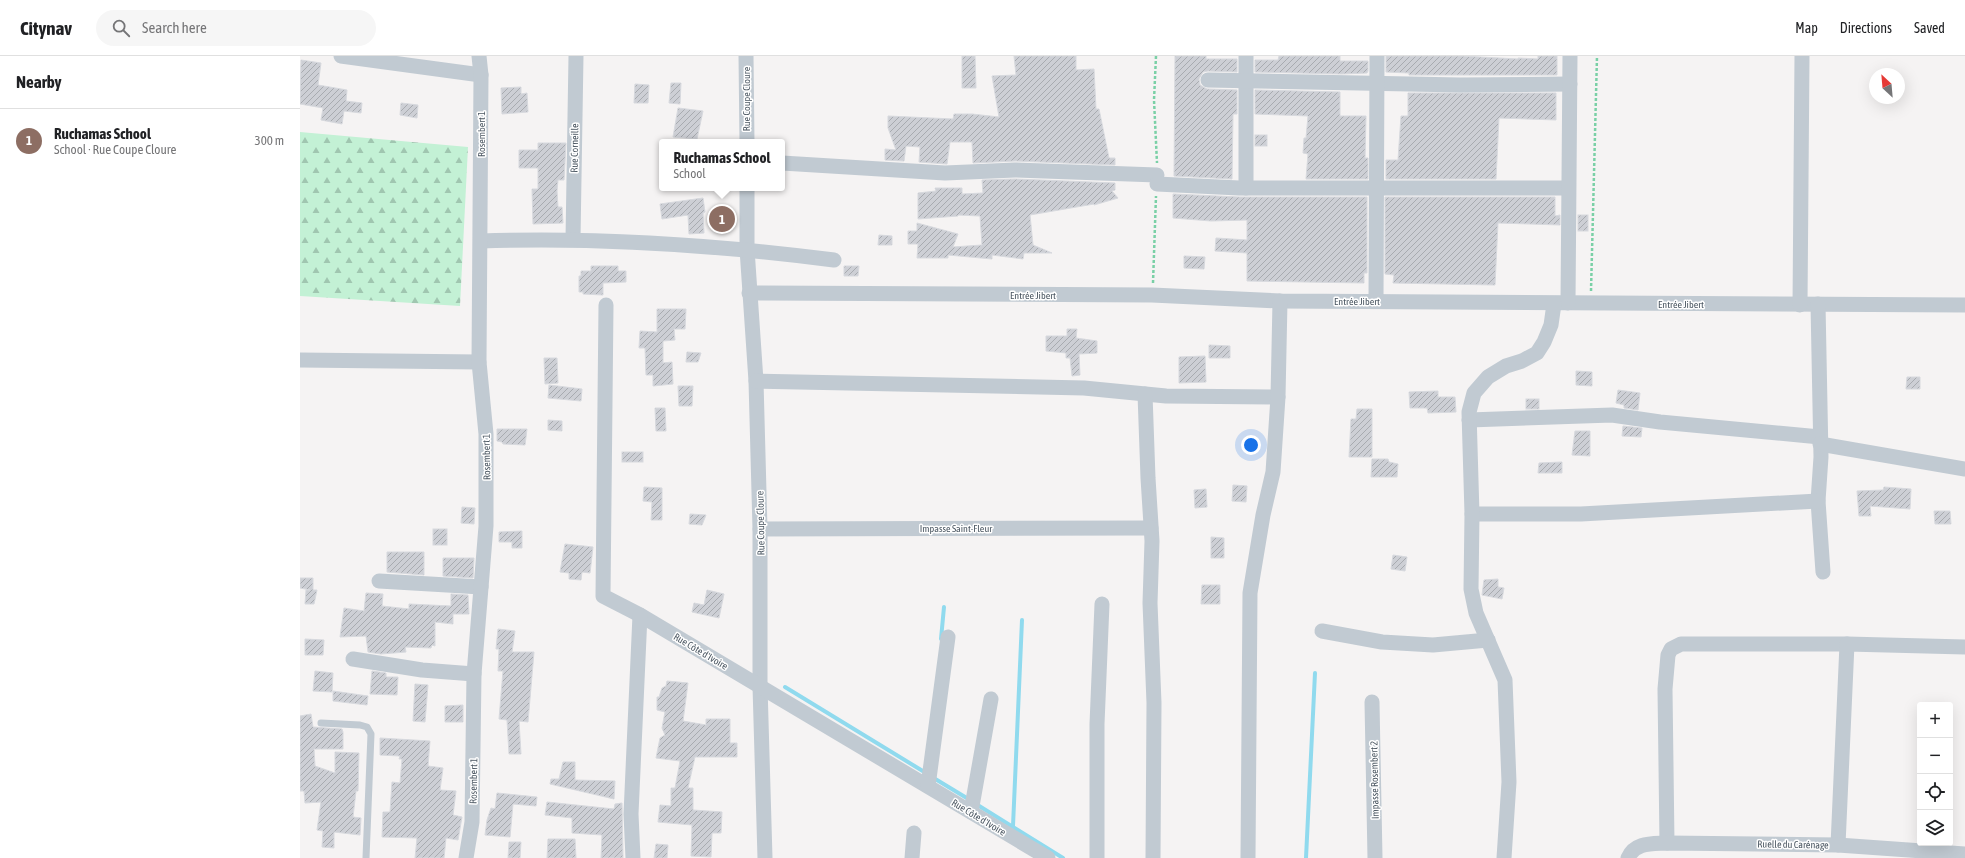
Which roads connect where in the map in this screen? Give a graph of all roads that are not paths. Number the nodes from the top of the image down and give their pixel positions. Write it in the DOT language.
graph roads {
  1 [pos="341,56"];
  2 [pos="479,56"];
  3 [pos="576,56"];
  4 [pos="746,56"];
  5 [pos="1246,56"];
  6 [pos="1377,56"];
  7 [pos="1570,56"];
  8 [pos="1802,56"];
  9 [pos="481,75"];
  10 [pos="1208,80"];
  11 [pos="1246,80"];
  12 [pos="1376,84"];
  13 [pos="1570,84"];
  14 [pos="747,139"];
  15 [pos="785,163"];
  16 [pos="1376,187"];
  17 [pos="1246,188"];
  18 [pos="1568,188"];
  19 [pos="747,191"];
  20 [pos="573,240"];
  21 [pos="481,241"];
  22 [pos="747,249"];
  23 [pos="834,260"];
  24 [pos="749,293"];
  25 [pos="1280,301"];
  26 [pos="1376,301"];
  27 [pos="1561,303"];
  28 [pos="1818,304"];
  29 [pos="606,305"];
  30 [pos="1800,305"];
  31 [pos="1965,305"];
  32 [pos="300,360"];
  33 [pos="479,362"];
  34 [pos="756,381"];
  35 [pos="1145,394"];
  36 [pos="1278,397"];
  37 [pos="1469,420"];
  38 [pos="1820,441"];
  39 [pos="1965,469"];
  40 [pos="1818,501"];
  41 [pos="1472,514"];
  42 [pos="1151,528"];
  43 [pos="760,529"];
  44 [pos="1823,572"];
  45 [pos="379,581"];
  46 [pos="481,587"];
  47 [pos="1102,604"];
  48 [pos="640,615"];
  49 [pos="1322,631"];
  50 [pos="948,637"];
  51 [pos="1488,640"];
  52 [pos="1847,644"];
  53 [pos="1965,646"];
  54 [pos="353,658"];
  55 [pos="474,674"];
  56 [pos="760,686"];
  57 [pos="991,698"];
  58 [pos="1372,702"];
  59 [pos="321,723"];
  60 [pos="928,786"];
  61 [pos="971,812"];
  62 [pos="914,833"];
  63 [pos="1667,843"];
  64 [pos="1838,845"];
  65 [pos="1965,854"];
  66 [pos="366,858"];
  67 [pos="466,858"];
  68 [pos="633,858"];
  69 [pos="765,858"];
  70 [pos="912,858"];
  71 [pos="1048,858"];
  72 [pos="1097,858"];
  73 [pos="1153,858"];
  74 [pos="1248,858"];
  75 [pos="1375,858"];
  76 [pos="1504,858"];
  77 [pos="1628,858"];
  1 -- 9 [label="street"];
  2 -- 9 [label="street, Rosembert 1"];
  3 -- 20 [label="street, Rue Corneille"];
  4 -- 14 [label="street, Rue Coupe Cloure"];
  5 -- 11 [label="street"];
  6 -- 12 [label="street"];
  7 -- 13 [label="street"];
  8 -- 30 [label="street"];
  9 -- 21 [label="street, Rosembert 1"];
  10 -- 11 [label="street"];
  11 -- 12 [label="street"];
  11 -- 17 [label="street"];
  12 -- 13 [label="street"];
  12 -- 16 [label="street"];
  13 -- 18 [label="street"];
  15 -- 17 [label="street"];
  16 -- 17 [label="street"];
  16 -- 18 [label="street"];
  16 -- 26 [label="street"];
  18 -- 27 [label="street"];
  19 -- 22 [label="street, Rue Coupe Cloure"];
  20 -- 21 [label="street"];
  20 -- 22 [label="street"];
  21 -- 33 [label="street, Rosembert 1"];
  22 -- 23 [label="street"];
  22 -- 24 [label="street, Rue Coupe Cloure"];
  24 -- 25 [label="street, Entrée Jibert"];
  24 -- 34 [label="street, Rue Coupe Cloure"];
  25 -- 26 [label="street, Entrée Jibert"];
  25 -- 36 [label="street"];
  26 -- 27 [label="street, Entrée Jibert"];
  27 -- 30 [label="street, Entrée Jibert"];
  27 -- 37 [label="street"];
  28 -- 30 [label="street, Entrée Jibert"];
  28 -- 31 [label="street, Entrée Jibert"];
  28 -- 38 [label="street"];
  29 -- 48 [label="street, Rue Côte d'Ivoire"];
  32 -- 33 [label="street"];
  33 -- 46 [label="street, Rosembert 1"];
  34 -- 35 [label="street"];
  34 -- 43 [label="street, Rue Coupe Cloure"];
  35 -- 36 [label="street"];
  35 -- 42 [label="street"];
  36 -- 74 [label="street"];
  37 -- 38 [label="street"];
  37 -- 41 [label="street"];
  38 -- 39 [label="street"];
  38 -- 40 [label="street"];
  40 -- 41 [label="street"];
  40 -- 44 [label="street"];
  41 -- 51 [label="street"];
  42 -- 43 [label="street, Impasse Saint-Fleur"];
  42 -- 73 [label="street"];
  43 -- 56 [label="street, Rue Coupe Cloure"];
  45 -- 46 [label="street"];
  46 -- 55 [label="street, Rosembert 1"];
  47 -- 72 [label="street"];
  48 -- 56 [label="street, Rue Côte d'Ivoire"];
  48 -- 68 [label="street"];
  49 -- 51 [label="street"];
  50 -- 60 [label="street"];
  51 -- 76 [label="street"];
  52 -- 53 [label="street"];
  52 -- 63 [label="street"];
  52 -- 64 [label="street"];
  54 -- 55 [label="street"];
  55 -- 67 [label="street, Rosembert 1"];
  56 -- 60 [label="street, Rue Côte d'Ivoire"];
  56 -- 69 [label="street, Rue Coupe Cloure"];
  57 -- 61 [label="street"];
  58 -- 75 [label="street, Impasse Rosembert 2"];
  59 -- 66 [label="lane"];
  60 -- 61 [label="street, Rue Côte d'Ivoire"];
  61 -- 71 [label="street, Rue Côte d'Ivoire"];
  62 -- 70 [label="street"];
  63 -- 64 [label="street, Ruelle du Carénage"];
  63 -- 77 [label="street, Ruelle du Carénage"];
  64 -- 65 [label="street, Ruelle du Carénage"];
}
